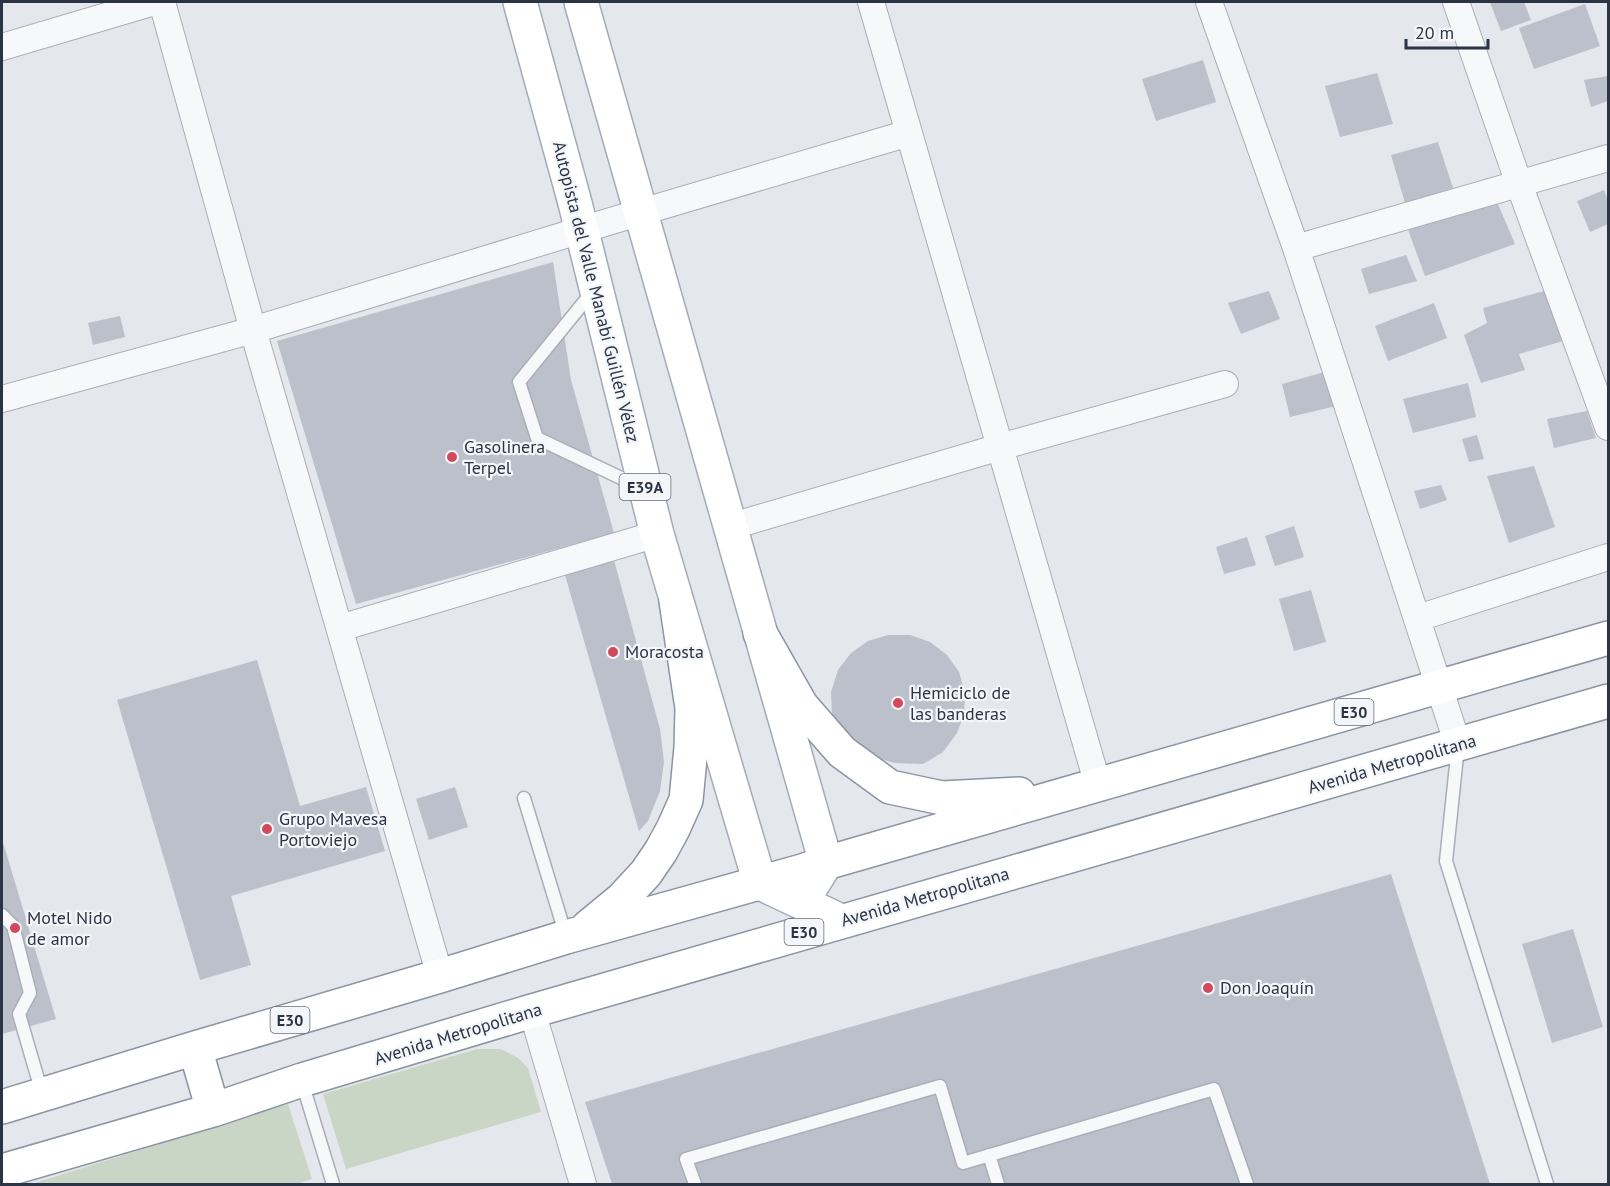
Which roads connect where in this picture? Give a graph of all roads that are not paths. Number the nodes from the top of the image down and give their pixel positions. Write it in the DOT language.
graph roads {
  1 [pos="154,2"];
  2 [pos="162,2"];
  3 [pos="520,2"];
  4 [pos="581,2"];
  5 [pos="871,2"];
  6 [pos="1209,2"];
  7 [pos="1456,2"];
  8 [pos="2,47"];
  9 [pos="909,133"];
  10 [pos="1608,158"];
  11 [pos="1519,184"];
  12 [pos="611,221"];
  13 [pos="1296,249"];
  14 [pos="595,288"];
  15 [pos="253,330"];
  16 [pos="1225,384"];
  17 [pos="2,399"];
  18 [pos="1608,427"];
  19 [pos="1000,447"];
  20 [pos="645,489"];
  21 [pos="729,527"];
  22 [pos="657,534"];
  23 [pos="1608,556"];
  24 [pos="676,602"];
  25 [pos="1418,618"];
  26 [pos="340,628"];
  27 [pos="760,633"];
  28 [pos="1608,638"];
  29 [pos="1440,687"];
  30 [pos="1608,701"];
  31 [pos="1458,745"];
  32 [pos="1098,785"];
  33 [pos="524,798"];
  34 [pos="826,863"];
  35 [pos="760,883"];
  36 [pos="802,903"];
  37 [pos="2,915"];
  38 [pos="841,921"];
  39 [pos="573,935"];
  40 [pos="779,940"];
  41 [pos="440,976"];
  42 [pos="532,1011"];
  43 [pos="195,1048"];
  44 [pos="302,1080"];
  45 [pos="43,1095"];
  46 [pos="2,1107"];
  47 [pos="213,1110"];
  48 [pos="989,1155"];
  49 [pos="2,1171"];
  50 [pos="333,1185"];
  51 [pos="583,1185"];
  52 [pos="694,1185"];
  53 [pos="998,1185"];
  54 [pos="1247,1185"];
  55 [pos="1547,1185"];
  1 -- 8 [label="street"];
  2 -- 15 [label="street"];
  3 -- 12 [label="main road, Autopista del Valle Manabí Guillén Vélez / E39A"];
  4 -- 12 [label="main road, Autopista del Valle Manabí Guillén Vélez / E39A"];
  5 -- 9 [label="street"];
  6 -- 13 [label="street"];
  7 -- 11 [label="street"];
  9 -- 12 [label="street"];
  9 -- 19 [label="street"];
  10 -- 11 [label="street"];
  11 -- 13 [label="street"];
  11 -- 18 [label="street"];
  12 -- 14 [label="main road, Autopista del Valle Manabí Guillén Vélez / E39A"];
  12 -- 15 [label="street"];
  12 -- 21 [label="main road, Autopista del Valle Manabí Guillén Vélez / E39A"];
  13 -- 25 [label="street"];
  14 -- 20 [label="main road, Autopista del Valle Manabí Guillén Vélez / E39A"];
  14 -- 20 [label="lane"];
  15 -- 17 [label="street"];
  15 -- 26 [label="street"];
  16 -- 19 [label="street"];
  19 -- 21 [label="street"];
  19 -- 32 [label="street"];
  20 -- 22 [label="main road, Autopista del Valle Manabí Guillén Vélez / E39A"];
  21 -- 27 [label="main road, Autopista del Valle Manabí Guillén Vélez / E39A"];
  22 -- 24 [label="main road, Autopista del Valle Manabí Guillén Vélez / E39A"];
  22 -- 26 [label="street"];
  23 -- 25 [label="street"];
  24 -- 35 [label="main road, Autopista del Valle Manabí Guillén Vélez / E39A"];
  24 -- 39 [label="main road"];
  25 -- 29 [label="street"];
  26 -- 41 [label="street"];
  27 -- 32 [label="main road"];
  27 -- 34 [label="main road, Autopista del Valle Manabí Guillén Vélez / E39A"];
  28 -- 29 [label="main road, E30"];
  29 -- 31 [label="street"];
  29 -- 32 [label="main road, E30"];
  30 -- 31 [label="main road, Avenida Metropolitana / E30"];
  31 -- 38 [label="main road, Avenida Metropolitana / E30"];
  31 -- 55 [label="lane"];
  32 -- 34 [label="main road, E30"];
  33 -- 39 [label="lane"];
  34 -- 35 [label="main road, E30"];
  34 -- 36 [label="main road"];
  35 -- 36 [label="main road"];
  35 -- 39 [label="main road, E30"];
  36 -- 38 [label="main road"];
  36 -- 40 [label="main road"];
  37 -- 45 [label="lane"];
  38 -- 40 [label="main road, Avenida Metropolitana / E30"];
  39 -- 41 [label="main road, E30"];
  40 -- 42 [label="main road, Avenida Metropolitana / E30"];
  41 -- 43 [label="main road, E30"];
  42 -- 44 [label="main road, Avenida Metropolitana / E30"];
  42 -- 51 [label="street"];
  43 -- 45 [label="main road, E30"];
  43 -- 47 [label="main road"];
  44 -- 47 [label="main road, Avenida Metropolitana / E30"];
  44 -- 50 [label="lane"];
  45 -- 46 [label="main road, E30"];
  47 -- 49 [label="main road, Avenida Metropolitana / E30"];
  48 -- 52 [label="lane"];
  48 -- 53 [label="lane"];
  48 -- 54 [label="lane"];
}
